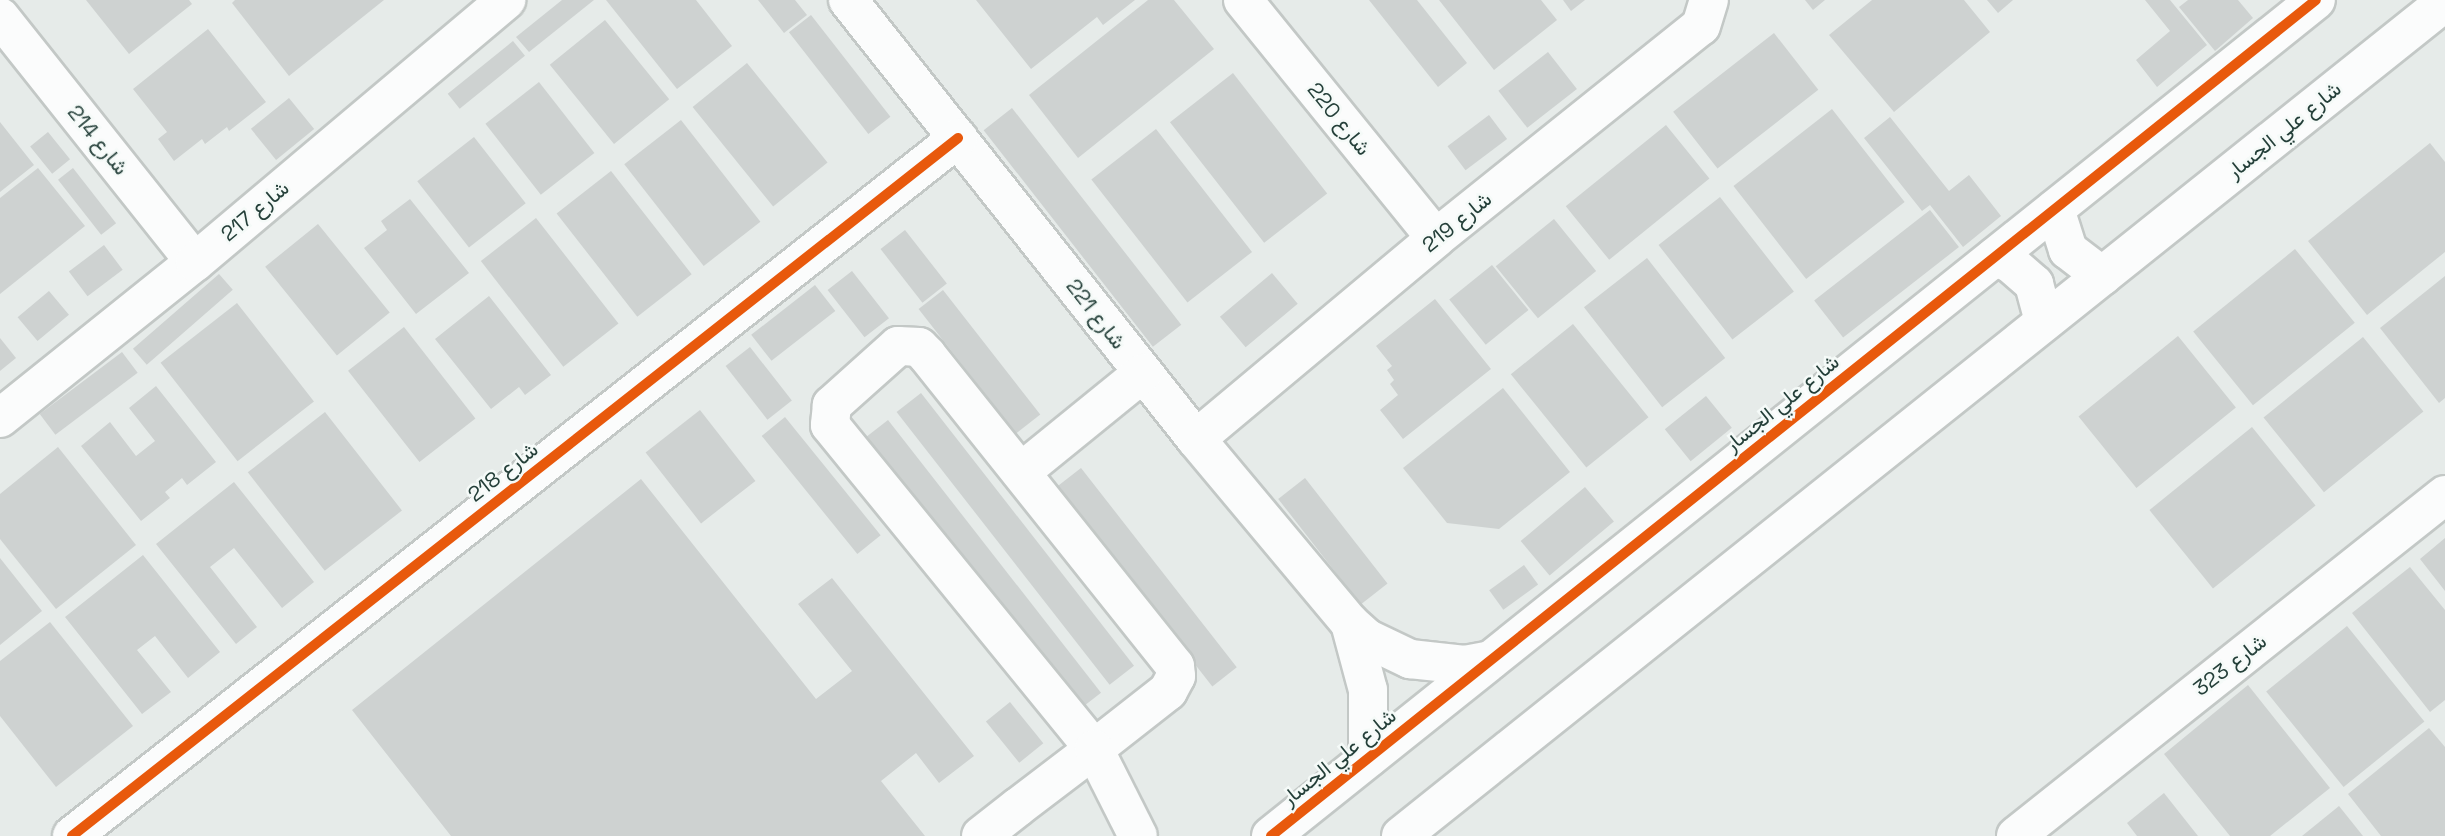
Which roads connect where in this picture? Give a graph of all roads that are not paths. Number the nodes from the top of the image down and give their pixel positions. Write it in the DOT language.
graph roads {
  1 [pos="848,0"];
  2 [pos="1243,0"];
  3 [pos="1709,0"];
  4 [pos="2316,0"];
  5 [pos="2443,4"];
  6 [pos="487,6"];
  7 [pos="0,17"];
  8 [pos="958,138"];
  9 [pos="2055,209"];
  10 [pos="1436,238"];
  11 [pos="1995,257"];
  12 [pos="195,262"];
  13 [pos="2102,276"];
  14 [pos="2044,322"];
  15 [pos="1143,373"];
  16 [pos="0,418"];
  17 [pos="1196,439"];
  18 [pos="1021,472"];
  19 [pos="2445,495"];
  20 [pos="1350,624"];
  21 [pos="1491,660"];
  22 [pos="1094,748"];
  23 [pos="1368,758"];
  24 [pos="72,836"];
  25 [pos="981,836"];
  26 [pos="1138,836"];
  27 [pos="1271,836"];
  28 [pos="1401,836"];
  29 [pos="2016,836"];
  1 -- 8 [label="street, شارع 221"];
  2 -- 10 [label="street, شارع 220"];
  3 -- 10 [label="street, شارع 219"];
  4 -- 9 [label="street, شارع علي الجسار"];
  5 -- 13 [label="street, شارع علي الجسار"];
  6 -- 12 [label="street, شارع 217"];
  7 -- 12 [label="street, شارع 214"];
  8 -- 15 [label="street, شارع 221"];
  8 -- 24 [label="street, شارع 218"];
  9 -- 11 [label="street, شارع علي الجسار"];
  9 -- 13 [label="street"];
  10 -- 17 [label="street, شارع 219"];
  11 -- 14 [label="street"];
  11 -- 21 [label="street, شارع علي الجسار"];
  12 -- 16 [label="street, شارع 217"];
  13 -- 14 [label="street, شارع علي الجسار"];
  14 -- 28 [label="street, شارع علي الجسار"];
  15 -- 17 [label="street, شارع 221"];
  15 -- 18 [label="street"];
  17 -- 20 [label="street, شارع 221"];
  18 -- 22 [label="street"];
  18 -- 22 [label="street"];
  19 -- 29 [label="street, شارع 323"];
  20 -- 21 [label="street, شارع 221"];
  20 -- 23 [label="street, شارع 221"];
  21 -- 23 [label="street, شارع علي الجسار"];
  22 -- 25 [label="street"];
  22 -- 26 [label="street"];
  23 -- 27 [label="street, شارع علي الجسار"];
}
